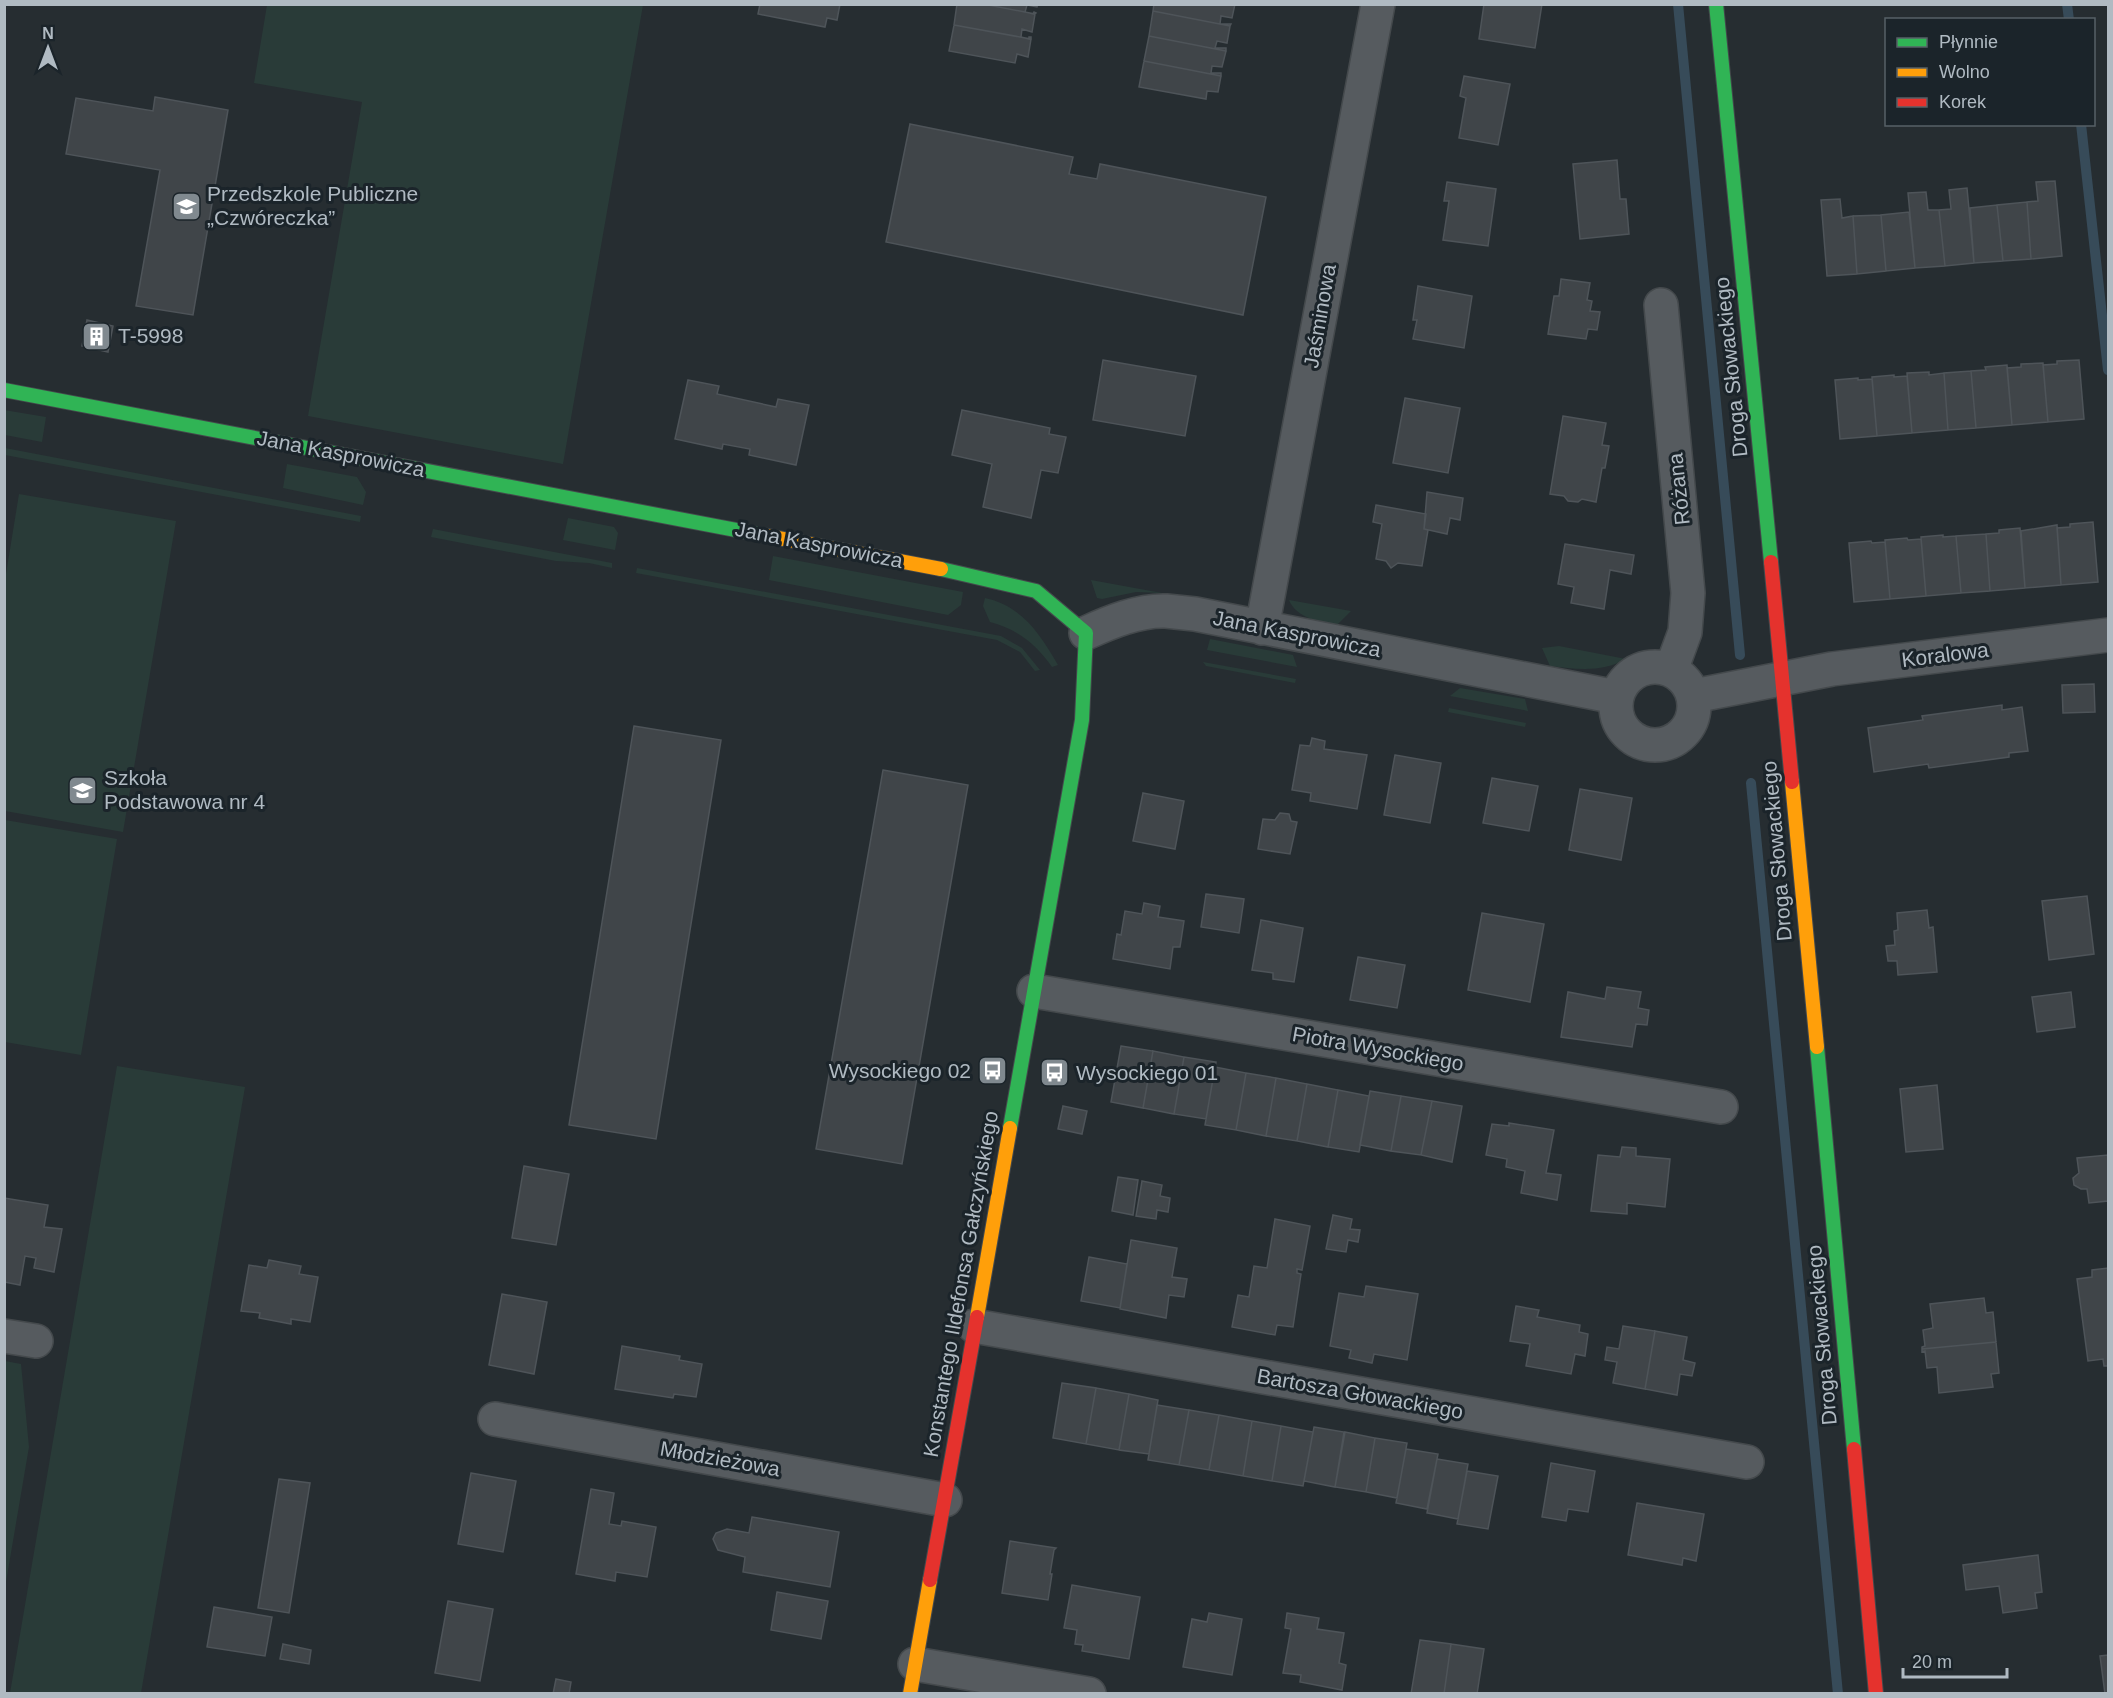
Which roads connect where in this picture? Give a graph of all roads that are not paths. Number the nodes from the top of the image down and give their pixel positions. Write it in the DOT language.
graph roads {
  1 [pos="1378,4"];
  2 [pos="1716,4"];
  3 [pos="1661,305"];
  4 [pos="4,390"];
  5 [pos="1262,628"];
  6 [pos="1086,633"];
  7 [pos="2109,635"];
  8 [pos="1671,670"];
  9 [pos="1782,680"];
  10 [pos="1694,696"];
  11 [pos="1616,697"];
  12 [pos="1034,991"];
  13 [pos="1721,1107"];
  14 [pos="974,1326"];
  15 [pos="4,1336"];
  16 [pos="36,1341"];
  17 [pos="495,1419"];
  18 [pos="1747,1462"];
  19 [pos="945,1500"];
  20 [pos="912,1679"];
  21 [pos="1089,1694"];
  22 [pos="1876,1694"];
  1 -- 5 [label="street, Jaśminowa"];
  2 -- 9 [label="street, Droga Słowackiego"];
  3 -- 8 [label="street, Różana"];
  4 -- 6 [label="street, Jana Kasprowicza"];
  5 -- 6 [label="street, Jana Kasprowicza"];
  5 -- 11 [label="street, Jana Kasprowicza"];
  6 -- 12 [label="street, Konstantego Ildefonsa Gałczyńskiego"];
  7 -- 9 [label="street, Koralowa"];
  8 -- 10 [label="street"];
  8 -- 11 [label="street"];
  9 -- 10 [label="street"];
  9 -- 22 [label="street, Droga Słowackiego"];
  10 -- 11 [label="street"];
  12 -- 13 [label="street, Piotra Wysockiego"];
  12 -- 14 [label="street, Konstantego Ildefonsa Gałczyńskiego"];
  14 -- 18 [label="street, Bartosza Głowackiego"];
  14 -- 19 [label="street, Konstantego Ildefonsa Gałczyńskiego"];
  15 -- 16 [label="street"];
  17 -- 19 [label="street, Młodzieżowa"];
  19 -- 20 [label="street, Konstantego Ildefonsa Gałczyńskiego"];
  20 -- 21 [label="street"];
}
